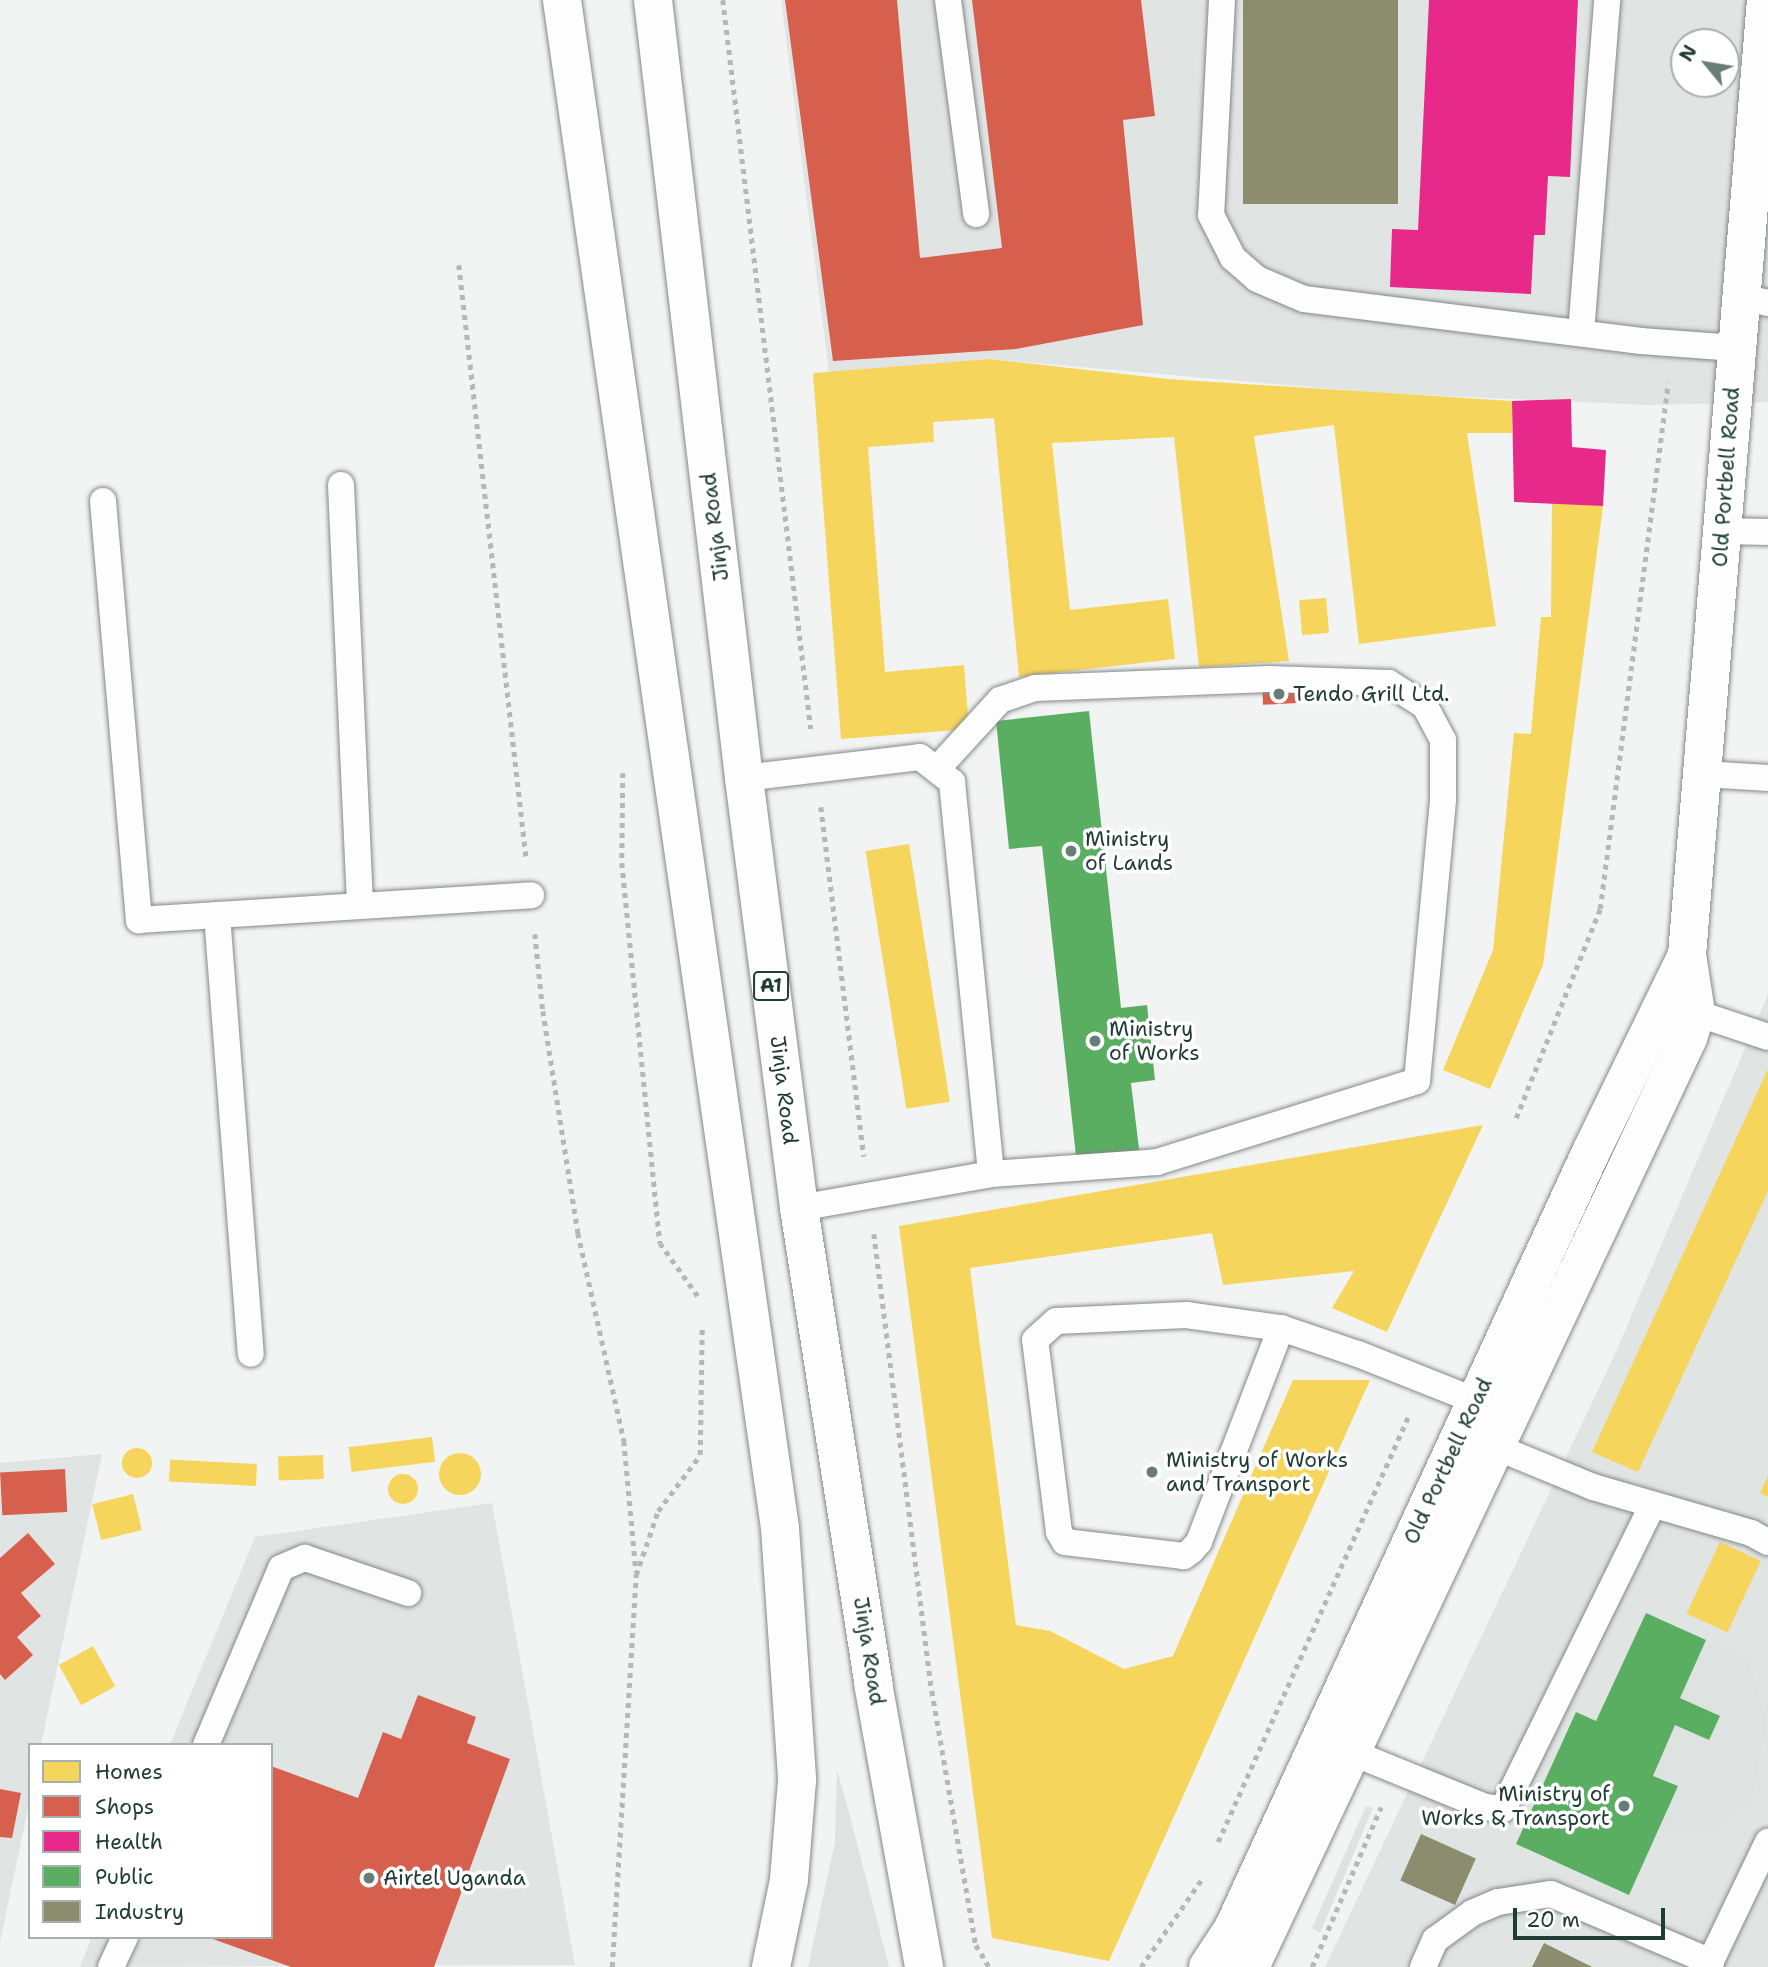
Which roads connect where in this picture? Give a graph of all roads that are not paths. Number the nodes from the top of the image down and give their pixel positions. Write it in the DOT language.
graph roads {
  1 [pos="562,0"];
  2 [pos="653,0"];
  3 [pos="947,0"];
  4 [pos="1222,0"];
  5 [pos="1607,0"];
  6 [pos="1766,0"];
  7 [pos="1759,191"];
  8 [pos="976,214"];
  9 [pos="1754,300"];
  10 [pos="1581,333"];
  11 [pos="1736,348"];
  12 [pos="341,485"];
  13 [pos="103,501"];
  14 [pos="1723,531"];
  15 [pos="1768,532"];
  16 [pos="937,769"];
  17 [pos="1703,774"];
  18 [pos="744,778"];
  19 [pos="1768,778"];
  20 [pos="531,895"];
  21 [pos="360,906"];
  22 [pos="216,915"];
  23 [pos="1687,955"];
  24 [pos="1696,1013"];
  25 [pos="1768,1037"];
  26 [pos="991,1174"];
  27 [pos="799,1208"];
  28 [pos="1281,1328"];
  29 [pos="251,1354"];
  30 [pos="1476,1401"];
  31 [pos="1496,1447"];
  32 [pos="1652,1506"];
  33 [pos="1768,1542"];
  34 [pos="408,1593"];
  35 [pos="207,1743"];
  36 [pos="1353,1753"];
  37 [pos="1768,1842"];
  38 [pos="124,1939"];
  39 [pos="1709,1964"];
  40 [pos="111,1967"];
  41 [pos="771,1967"];
  42 [pos="924,1967"];
  43 [pos="1208,1967"];
  44 [pos="1250,1967"];
  45 [pos="1423,1967"];
  1 -- 41 [label="main road"];
  2 -- 18 [label="main road, Jinja Road / A1"];
  3 -- 8 [label="lane"];
  4 -- 10 [label="lane"];
  5 -- 10 [label="lane"];
  6 -- 7 [label="main road, Old Portbell Road"];
  7 -- 9 [label="main road, Old Portbell Road"];
  9 -- 11 [label="main road, Old Portbell Road"];
  10 -- 11 [label="lane"];
  11 -- 14 [label="main road, Old Portbell Road"];
  12 -- 21 [label="lane"];
  13 -- 22 [label="lane"];
  14 -- 15 [label="lane"];
  14 -- 17 [label="main road, Old Portbell Road"];
  16 -- 18 [label="lane"];
  16 -- 26 [label="lane"];
  16 -- 26 [label="lane"];
  17 -- 19 [label="lane"];
  17 -- 23 [label="main road, Old Portbell Road"];
  18 -- 27 [label="main road, Jinja Road / A1"];
  20 -- 21 [label="lane"];
  21 -- 22 [label="lane"];
  22 -- 29 [label="lane"];
  23 -- 24 [label="main road, Old Portbell Road"];
  23 -- 30 [label="main road, Old Portbell Road"];
  24 -- 25 [label="lane"];
  24 -- 31 [label="main road, Old Portbell Road"];
  26 -- 27 [label="lane"];
  27 -- 42 [label="main road, Jinja Road / A1"];
  28 -- 28 [label="lane"];
  28 -- 30 [label="lane"];
  30 -- 43 [label="main road, Old Portbell Road"];
  31 -- 32 [label="lane"];
  31 -- 36 [label="main road, Old Portbell Road"];
  32 -- 33 [label="lane"];
  32 -- 36 [label="lane"];
  34 -- 35 [label="lane"];
  36 -- 44 [label="main road, Old Portbell Road"];
  37 -- 39 [label="lane"];
  38 -- 40 [label="lane"];
  39 -- 45 [label="lane"];
}
